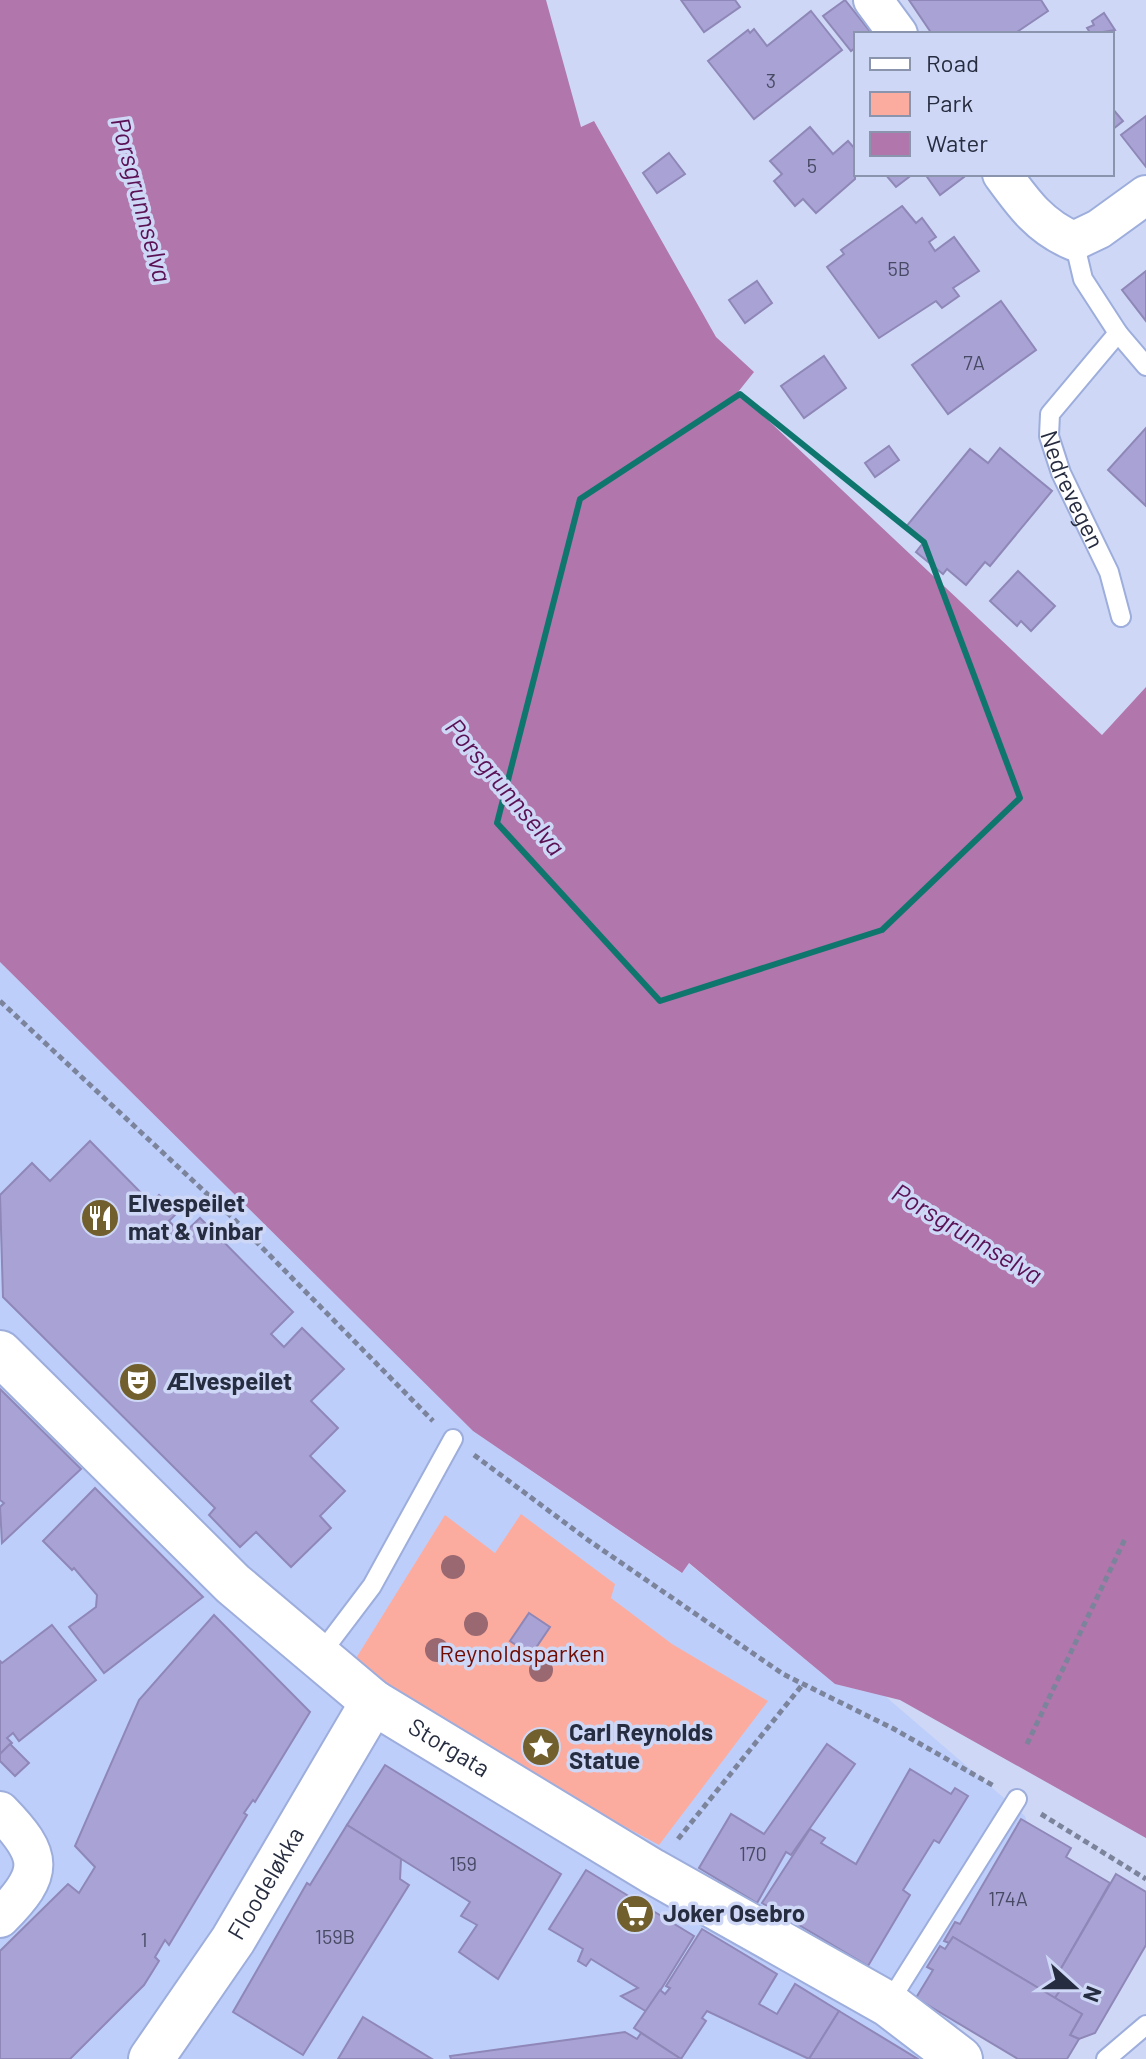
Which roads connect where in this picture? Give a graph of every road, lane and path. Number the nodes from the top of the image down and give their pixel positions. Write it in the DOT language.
graph roads {
  1 [pos="873,0"];
  2 [pos="897,32"];
  3 [pos="1003,176"];
  4 [pos="1146,195"];
  5 [pos="1074,241"];
  6 [pos="1118,333"];
  7 [pos="1146,366"];
  8 [pos="1121,617"];
  9 [pos="0,1001"];
  10 [pos="0,1353"];
  11 [pos="453,1439"];
  12 [pos="1125,1539"];
  13 [pos="319,1656"];
  14 [pos="803,1684"];
  15 [pos="373,1702"];
  16 [pos="1027,1744"];
  17 [pos="1017,1799"];
  18 [pos="0,1811"];
  19 [pos="652,1871"];
  20 [pos="1146,1879"];
  21 [pos="0,1918"];
  22 [pos="888,2004"];
  23 [pos="1146,2025"];
  24 [pos="151,2059"];
  25 [pos="960,2059"];
  26 [pos="1106,2059"];
  1 -- 2 [label="street"];
  3 -- 5 [label="street"];
  4 -- 5 [label="street"];
  5 -- 6 [label="lane"];
  6 -- 7 [label="lane"];
  6 -- 8 [label="lane, Nedrevegen"];
  9 -- 11 [label="path"];
  10 -- 13 [label="street, Storgata"];
  11 -- 13 [label="lane"];
  11 -- 14 [label="path"];
  12 -- 16 [label="path"];
  13 -- 15 [label="street, Storgata"];
  14 -- 17 [label="path"];
  14 -- 19 [label="path"];
  15 -- 19 [label="street, Storgata"];
  15 -- 24 [label="street, Floodeløkka"];
  17 -- 20 [label="path"];
  17 -- 22 [label="lane"];
  18 -- 21 [label="street"];
  19 -- 22 [label="street, Storgata"];
  22 -- 25 [label="street, Storgata"];
  23 -- 26 [label="lane"];
}
